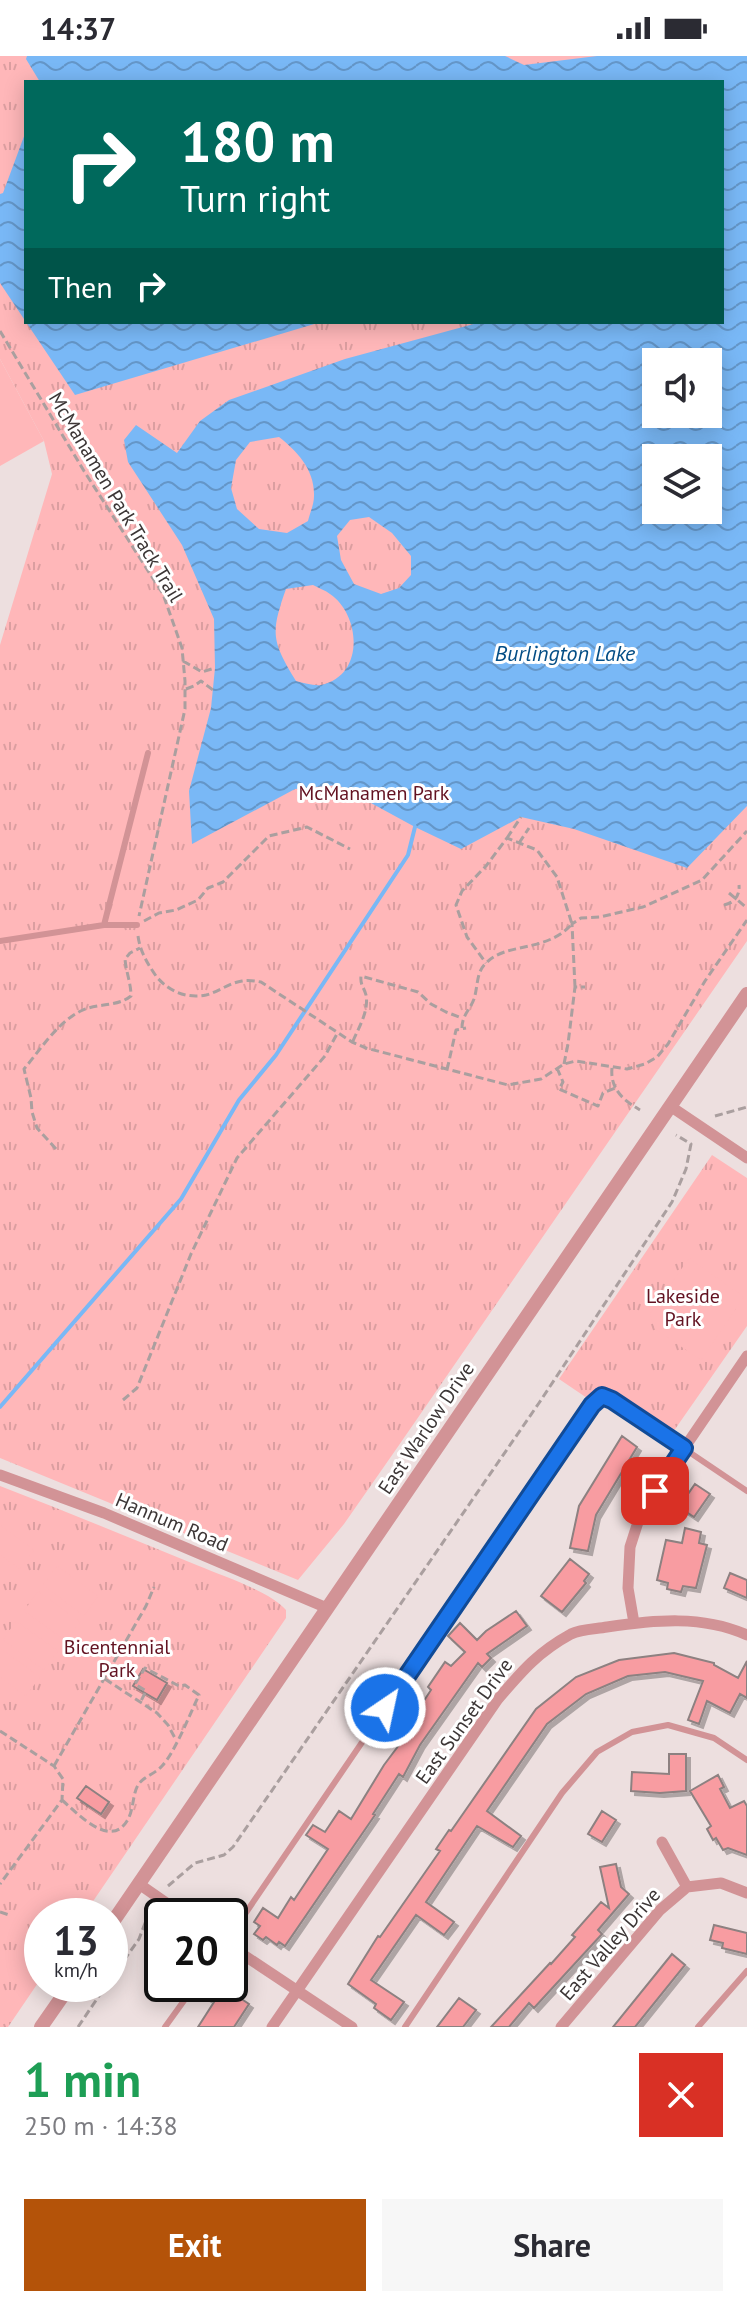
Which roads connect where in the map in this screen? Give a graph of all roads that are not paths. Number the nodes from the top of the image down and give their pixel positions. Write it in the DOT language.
graph roads {
  1 [pos="148,753"];
  2 [pos="104,925"];
  3 [pos="137,925"];
  4 [pos="0,941"];
  5 [pos="747,994"];
  6 [pos="670,1106"];
  7 [pos="747,1158"];
  8 [pos="747,1356"];
  9 [pos="684,1448"];
  10 [pos="0,1475"];
  11 [pos="747,1491"];
  12 [pos="327,1608"];
  13 [pos="634,1623"];
  14 [pos="747,1635"];
  15 [pos="747,1760"];
  16 [pos="662,1842"];
  17 [pos="139,1884"];
  18 [pos="687,1887"];
  19 [pos="747,1893"];
  20 [pos="159,1898"];
  21 [pos="128,1900"];
  22 [pos="248,1910"];
  23 [pos="248,1958"];
  24 [pos="747,1971"];
  25 [pos="297,1991"];
  26 [pos="58,2002"];
  27 [pos="183,2002"];
  28 [pos="41,2027"];
  29 [pos="165,2027"];
  30 [pos="272,2027"];
  31 [pos="352,2027"];
  32 [pos="405,2027"];
  33 [pos="561,2027"];
  34 [pos="698,2027"];
  1 -- 2 [label="lane"];
  2 -- 3 [label="lane"];
  2 -- 4 [label="lane"];
  5 -- 6 [label="street, East Warlow Drive"];
  6 -- 7 [label="street"];
  6 -- 12 [label="street, East Warlow Drive"];
  8 -- 9 [label="street"];
  9 -- 11 [label="lane"];
  9 -- 13 [label="street"];
  9 -- 22 [label="lane"];
  10 -- 12 [label="street, Hannum Road"];
  12 -- 17 [label="street, East Warlow Drive"];
  13 -- 14 [label="street, East Sunset Drive"];
  13 -- 25 [label="street, East Sunset Drive"];
  15 -- 32 [label="lane"];
  16 -- 18 [label="street, East Valley Drive"];
  17 -- 20 [label="street"];
  17 -- 21 [label="street, East Warlow Drive"];
  18 -- 19 [label="street, East Valley Drive"];
  18 -- 33 [label="street, East Valley Drive"];
  23 -- 25 [label="street"];
  24 -- 34 [label="lane"];
  25 -- 30 [label="street, East Sunset Drive"];
  25 -- 31 [label="street"];
  26 -- 28 [label="street"];
  27 -- 29 [label="lane"];
}
